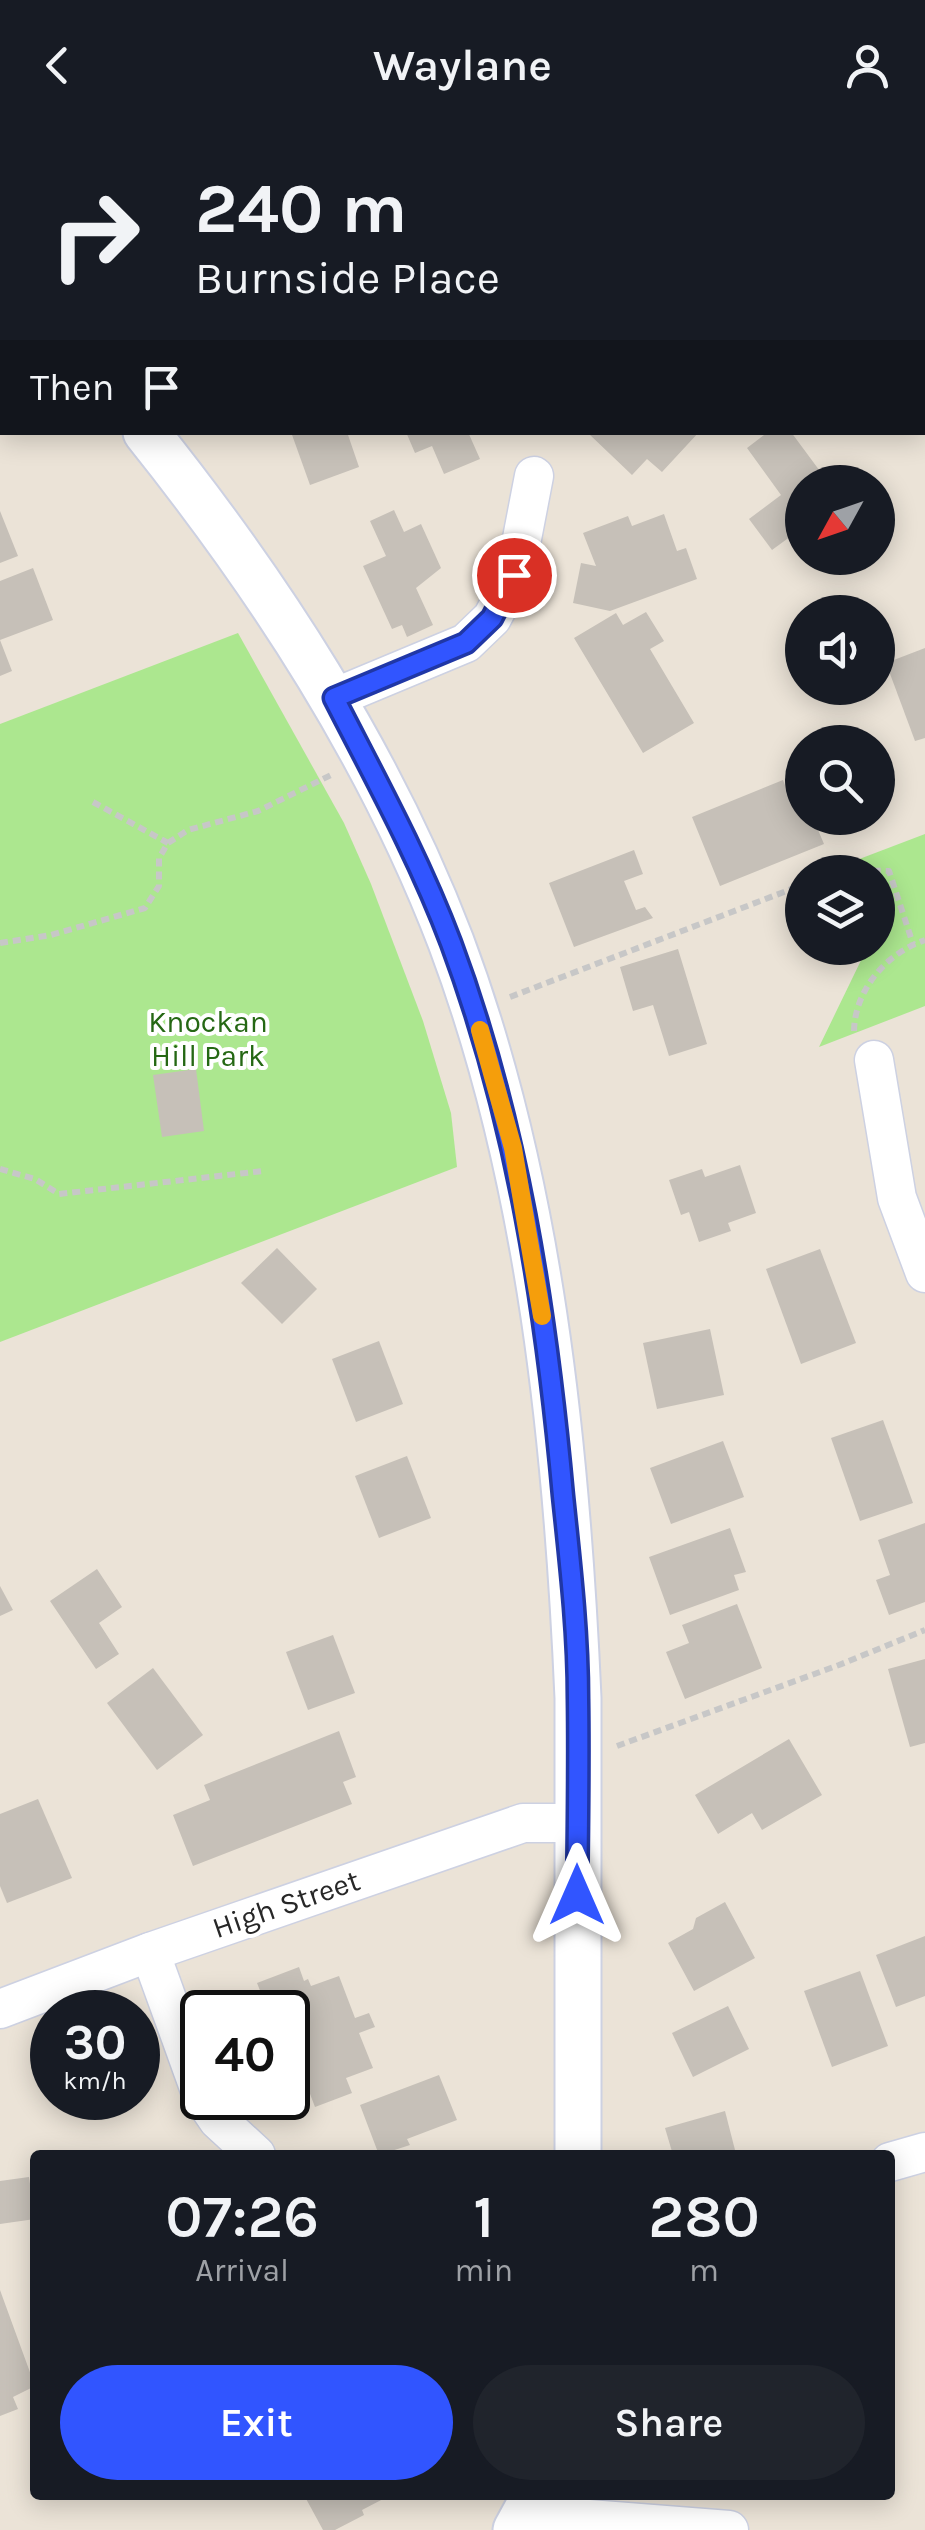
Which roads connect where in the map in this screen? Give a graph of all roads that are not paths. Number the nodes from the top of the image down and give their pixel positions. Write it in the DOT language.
graph roads {
  1 [pos="148,435"];
  2 [pos="534,476"];
  3 [pos="334,698"];
  4 [pos="874,1060"];
  5 [pos="925,1273"];
  6 [pos="578,1823"];
  7 [pos="150,1952"];
  8 [pos="0,2009"];
  9 [pos="180,2034"];
  10 [pos="218,2120"];
  11 [pos="251,2150"];
  12 [pos="578,2150"];
  13 [pos="925,2152"];
  14 [pos="895,2161"];
  15 [pos="526,2513"];
  16 [pos="729,2530"];
  1 -- 3 [label="street"];
  2 -- 3 [label="street"];
  3 -- 6 [label="street"];
  4 -- 5 [label="street"];
  6 -- 7 [label="street, High Street"];
  6 -- 12 [label="street"];
  7 -- 8 [label="street, High Street"];
  7 -- 9 [label="street"];
  10 -- 11 [label="street"];
  13 -- 14 [label="street"];
  15 -- 16 [label="street"];
}
